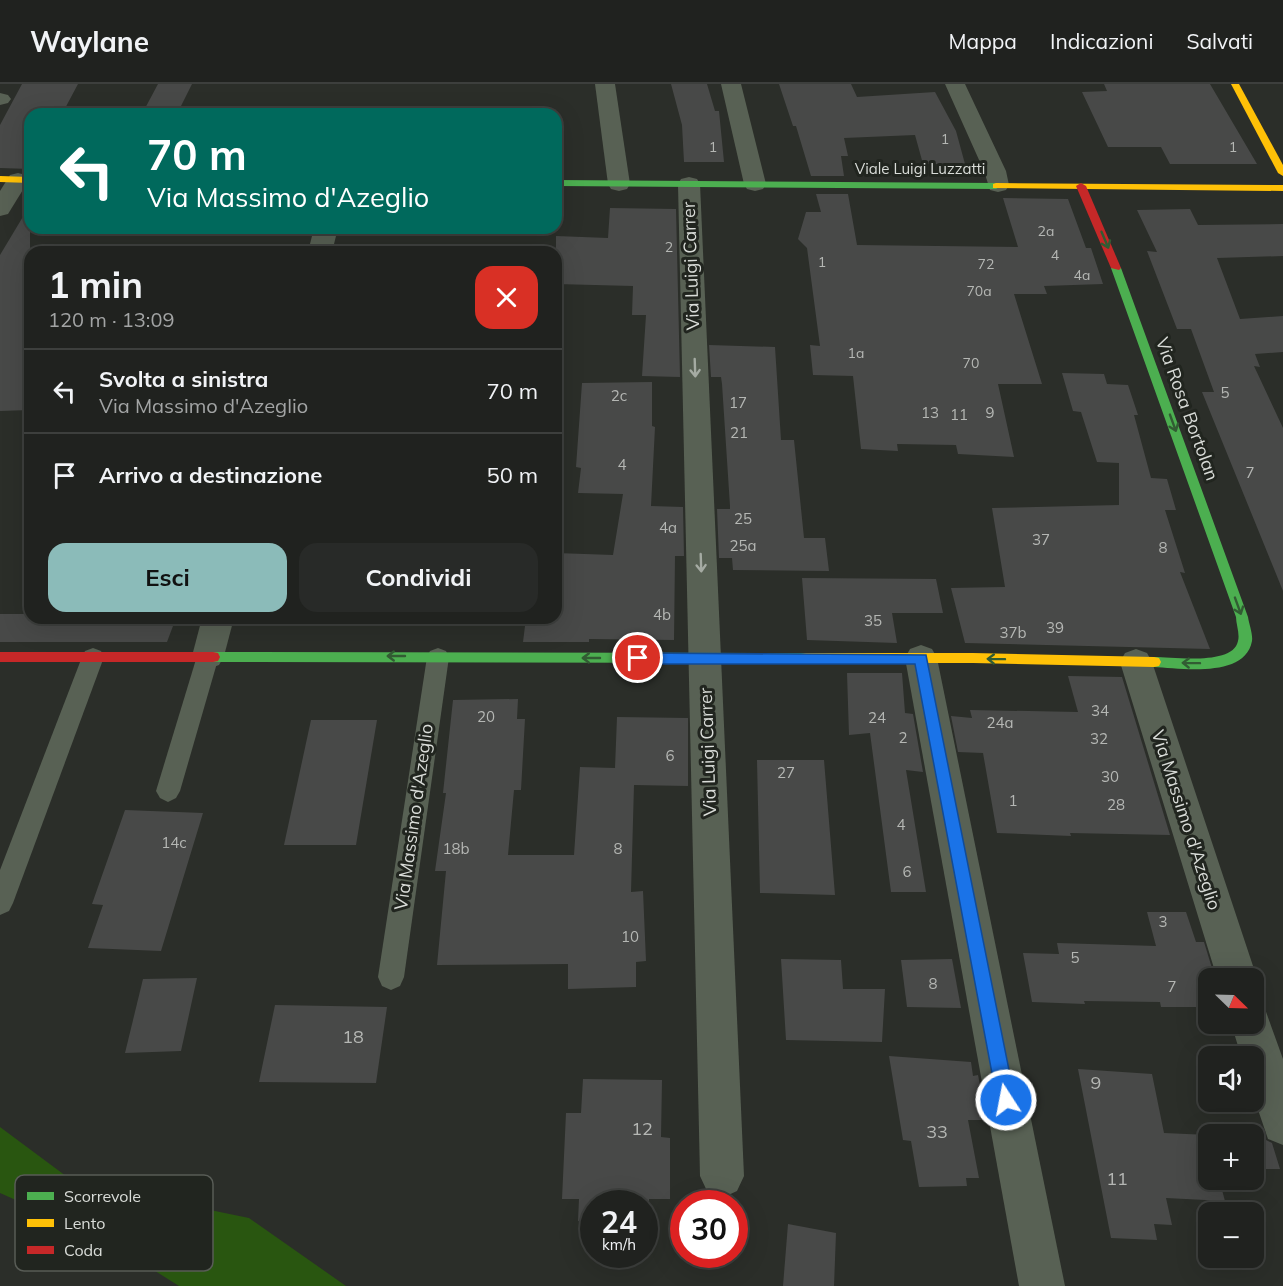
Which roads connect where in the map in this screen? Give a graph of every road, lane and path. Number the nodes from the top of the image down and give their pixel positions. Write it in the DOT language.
graph roads {
  1 [pos="605,84"];
  2 [pos="731,84"];
  3 [pos="955,84"];
  4 [pos="1235,84"];
  5 [pos="1283,173"];
  6 [pos="16,180"];
  7 [pos="562,183"];
  8 [pos="620,184"];
  9 [pos="689,184"];
  10 [pos="755,184"];
  11 [pos="998,186"];
  12 [pos="1081,186"];
  13 [pos="1283,188"];
  14 [pos="0,209"];
  15 [pos="216,624"];
  16 [pos="208,656"];
  17 [pos="0,657"];
  18 [pos="93,657"];
  19 [pos="438,657"];
  20 [pos="921,658"];
  21 [pos="704,659"];
  22 [pos="1136,662"];
  23 [pos="168,792"];
  24 [pos="0,903"];
  25 [pos="1234,968"];
  26 [pos="391,977"];
  27 [pos="1254,1034"];
  28 [pos="1283,1124"];
  29 [pos="722,1176"];
  30 [pos="1042,1286"];
  1 -- 8 [label="street"];
  2 -- 10 [label="street"];
  3 -- 11 [label="street"];
  4 -- 5 [label="street"];
  6 -- 14 [label="street"];
  7 -- 8 [label="street, Viale Luigi Luzzatti"];
  8 -- 9 [label="street, Viale Luigi Luzzatti"];
  9 -- 10 [label="street, Viale Luigi Luzzatti"];
  9 -- 21 [label="street, Via Luigi Carrer, one-way"];
  10 -- 11 [label="street, Viale Luigi Luzzatti"];
  11 -- 12 [label="street, Viale Luigi Luzzatti"];
  12 -- 13 [label="street, Viale Luigi Luzzatti"];
  12 -- 22 [label="street, Via Rosa Bortolan, one-way"];
  15 -- 16 [label="street"];
  16 -- 18 [label="street"];
  19 -- 16 [label="street, one-way"];
  16 -- 23 [label="lane"];
  17 -- 18 [label="street"];
  18 -- 24 [label="lane"];
  21 -- 19 [label="street, one-way"];
  19 -- 26 [label="lane, Via Massimo d'Azeglio"];
  20 -- 21 [label="street"];
  22 -- 20 [label="street, one-way"];
  20 -- 30 [label="street"];
  21 -- 29 [label="street, Via Luigi Carrer"];
  22 -- 25 [label="street, Via Massimo d'Azeglio"];
  27 -- 28 [label="street"];
}
